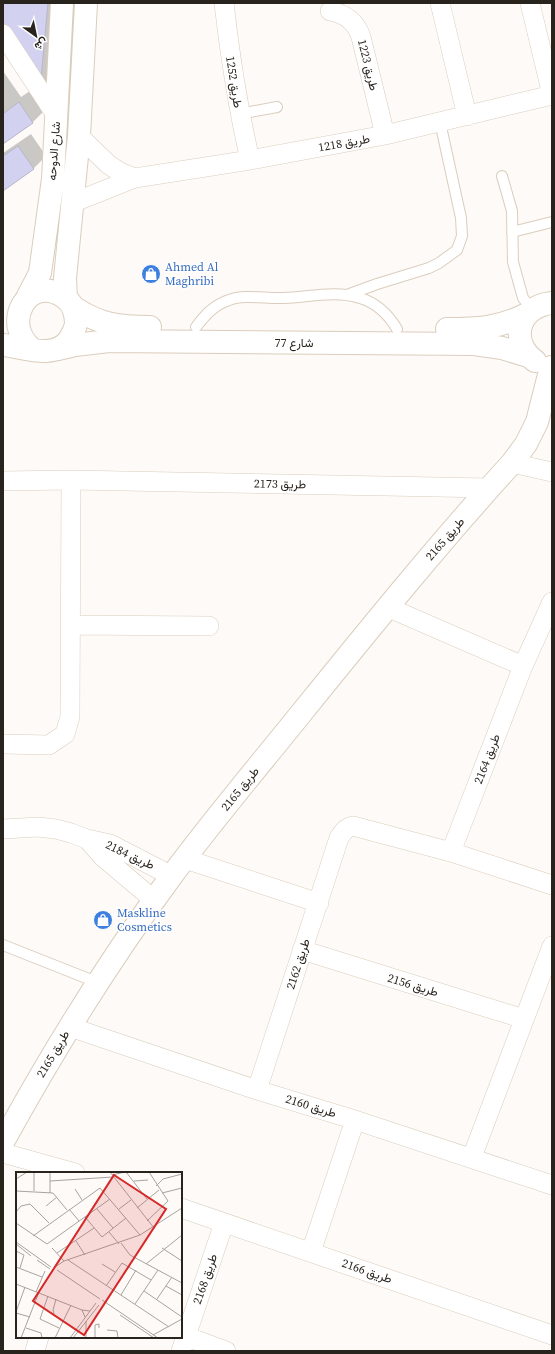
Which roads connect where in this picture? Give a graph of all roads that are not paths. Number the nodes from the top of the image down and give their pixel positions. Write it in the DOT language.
graph roads {
  1 [pos="62,3"];
  2 [pos="86,3"];
  3 [pos="224,3"];
  4 [pos="440,3"];
  5 [pos="530,3"];
  6 [pos="330,11"];
  7 [pos="3,34"];
  8 [pos="552,95"];
  9 [pos="277,107"];
  10 [pos="239,114"];
  11 [pos="56,115"];
  12 [pos="467,116"];
  13 [pos="440,122"];
  14 [pos="386,135"];
  15 [pos="79,136"];
  16 [pos="250,160"];
  17 [pos="502,176"];
  18 [pos="134,178"];
  19 [pos="72,203"];
  20 [pos="552,222"];
  21 [pos="512,232"];
  22 [pos="347,295"];
  23 [pos="70,303"];
  24 [pos="552,303"];
  25 [pos="17,304"];
  26 [pos="529,312"];
  27 [pos="196,327"];
  28 [pos="397,329"];
  29 [pos="3,345"];
  30 [pos="32,349"];
  31 [pos="58,349"];
  32 [pos="528,356"];
  33 [pos="552,367"];
  34 [pos="512,463"];
  35 [pos="552,472"];
  36 [pos="71,480"];
  37 [pos="3,481"];
  38 [pos="490,488"];
  39 [pos="552,602"];
  40 [pos="387,607"];
  41 [pos="71,625"];
  42 [pos="209,626"];
  43 [pos="523,666"];
  44 [pos="3,744"];
  45 [pos="3,829"];
  46 [pos="87,839"];
  47 [pos="451,852"];
  48 [pos="178,868"];
  49 [pos="552,885"];
  50 [pos="154,900"];
  51 [pos="319,903"];
  52 [pos="3,945"];
  53 [pos="552,946"];
  54 [pos="302,950"];
  55 [pos="99,983"];
  56 [pos="524,1019"];
  57 [pos="70,1027"];
  58 [pos="257,1090"];
  59 [pos="355,1120"];
  60 [pos="3,1142"];
  61 [pos="3,1153"];
  62 [pos="472,1157"];
  63 [pos="71,1172"];
  64 [pos="552,1185"];
  65 [pos="182,1208"];
  66 [pos="224,1222"];
  67 [pos="311,1252"];
  68 [pos="552,1335"];
  69 [pos="39,1338"];
  70 [pos="183,1343"];
  71 [pos="35,1351"];
  72 [pos="226,1351"];
  1 -- 11 [label="street, شارع الدوحه"];
  2 -- 15 [label="street, شارع الدوحه"];
  3 -- 10 [label="street, طريق 1252"];
  4 -- 12 [label="street"];
  5 -- 8 [label="street"];
  6 -- 14 [label="street, طريق 1223"];
  7 -- 11 [label="street"];
  8 -- 12 [label="street, طريق 1218"];
  9 -- 10 [label="lane"];
  10 -- 16 [label="street, طريق 1252"];
  11 -- 25 [label="street, شارع الدوحه"];
  12 -- 13 [label="street, طريق 1218"];
  13 -- 14 [label="street, طريق 1218"];
  13 -- 22 [label="lane"];
  14 -- 16 [label="street, طريق 1218"];
  15 -- 18 [label="street"];
  15 -- 19 [label="street, شارع الدوحه"];
  16 -- 18 [label="street, طريق 1218"];
  17 -- 21 [label="lane"];
  18 -- 19 [label="street, طريق 1218"];
  19 -- 23 [label="street, شارع الدوحه"];
  20 -- 21 [label="lane"];
  21 -- 26 [label="lane"];
  22 -- 27 [label="lane"];
  22 -- 28 [label="lane"];
  23 -- 25 [label="street"];
  23 -- 27 [label="street, شارع 77"];
  23 -- 31 [label="street"];
  24 -- 26 [label="street, شارع 77"];
  25 -- 30 [label="street"];
  26 -- 28 [label="street, شارع 77"];
  26 -- 32 [label="street"];
  27 -- 28 [label="street, شارع 77"];
  29 -- 30 [label="street"];
  30 -- 31 [label="street"];
  31 -- 32 [label="street, شارع 77"];
  32 -- 33 [label="street, شارع 77"];
  33 -- 34 [label="street, طريق 2165"];
  34 -- 35 [label="street"];
  34 -- 38 [label="street, طريق 2165"];
  36 -- 37 [label="street, طريق 2173"];
  36 -- 38 [label="street, طريق 2173"];
  36 -- 41 [label="street"];
  38 -- 40 [label="street, طريق 2165"];
  39 -- 43 [label="street, طريق 2164"];
  40 -- 43 [label="street"];
  40 -- 48 [label="street, طريق 2165"];
  41 -- 42 [label="street"];
  41 -- 44 [label="street"];
  43 -- 47 [label="street, طريق 2164"];
  45 -- 46 [label="street, طريق 2184"];
  46 -- 48 [label="street, طريق 2184"];
  46 -- 50 [label="street, طريق 2184"];
  47 -- 49 [label="street"];
  47 -- 51 [label="street, طريق 2162"];
  48 -- 50 [label="street, طريق 2165"];
  48 -- 51 [label="street, طريق 2184"];
  50 -- 55 [label="street, طريق 2165"];
  51 -- 54 [label="street, طريق 2162"];
  52 -- 55 [label="lane"];
  53 -- 56 [label="street"];
  54 -- 56 [label="street, طريق 2156"];
  54 -- 58 [label="street, طريق 2162"];
  55 -- 57 [label="street, طريق 2165"];
  56 -- 62 [label="street"];
  57 -- 58 [label="street, طريق 2160"];
  57 -- 60 [label="street, طريق 2165"];
  58 -- 59 [label="street, طريق 2160"];
  59 -- 62 [label="street, طريق 2160"];
  59 -- 67 [label="street"];
  61 -- 63 [label="street"];
  62 -- 64 [label="street, طريق 2160"];
  65 -- 66 [label="street, طريق 2166"];
  66 -- 67 [label="street, طريق 2166"];
  66 -- 70 [label="street, طريق 2168"];
  67 -- 68 [label="street, طريق 2166"];
  69 -- 71 [label="street"];
  70 -- 72 [label="street, طريق 2168"];
}
